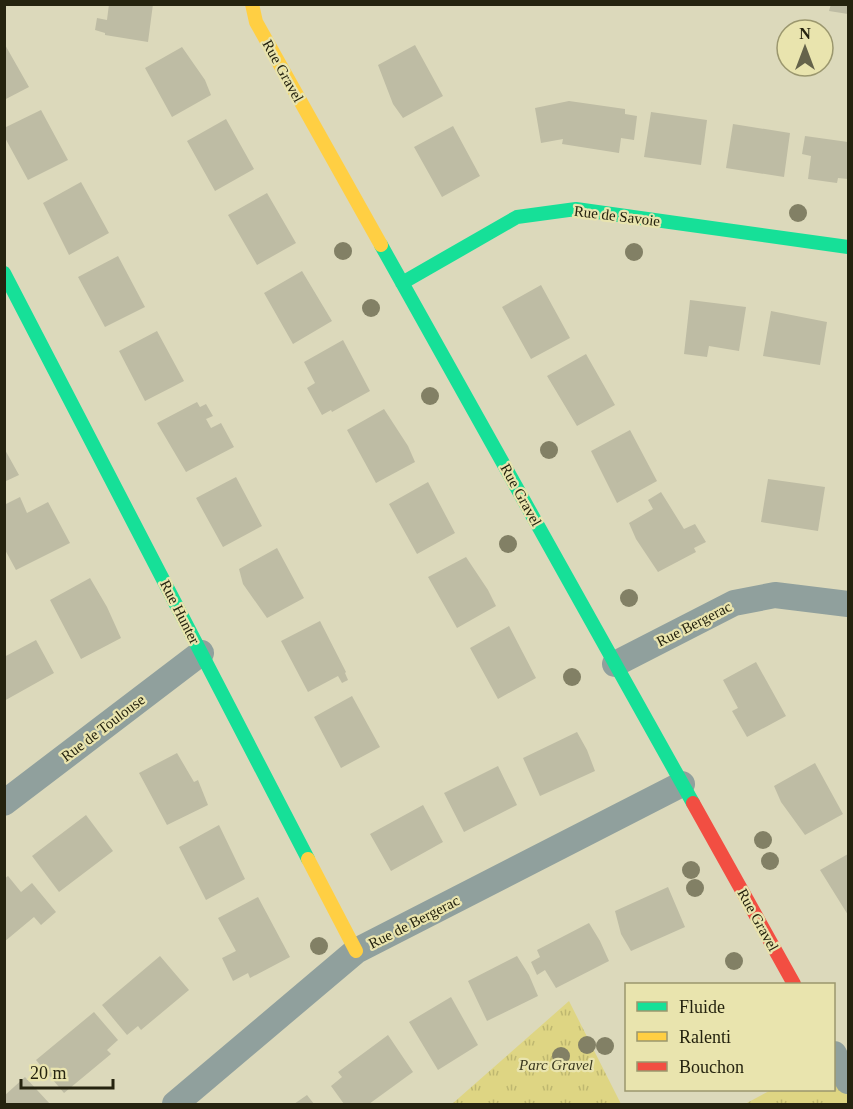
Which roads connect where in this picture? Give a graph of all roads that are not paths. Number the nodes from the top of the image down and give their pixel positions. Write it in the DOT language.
graph roads {
  1 [pos="252,4"];
  2 [pos="849,247"];
  3 [pos="4,273"];
  4 [pos="402,284"];
  5 [pos="849,604"];
  6 [pos="201,653"];
  7 [pos="615,664"];
  8 [pos="682,784"];
  9 [pos="4,803"];
  10 [pos="356,951"];
  11 [pos="793,983"];
  12 [pos="835,1056"];
  13 [pos="849,1081"];
  14 [pos="175,1104"];
  1 -- 4 [label="street, Rue Gravel"];
  2 -- 4 [label="street, Rue de Savoie"];
  3 -- 6 [label="street, Rue Hunter"];
  4 -- 7 [label="street, Rue Gravel"];
  5 -- 7 [label="street, Rue Bergerac"];
  6 -- 9 [label="street, Rue de Toulouse"];
  6 -- 10 [label="street, Rue Hunter"];
  7 -- 8 [label="street, Rue Gravel"];
  8 -- 10 [label="street, Rue de Bergerac"];
  8 -- 11 [label="street, Rue Gravel"];
  10 -- 14 [label="street, Rue de Bergerac"];
  12 -- 13 [label="street"];
}
